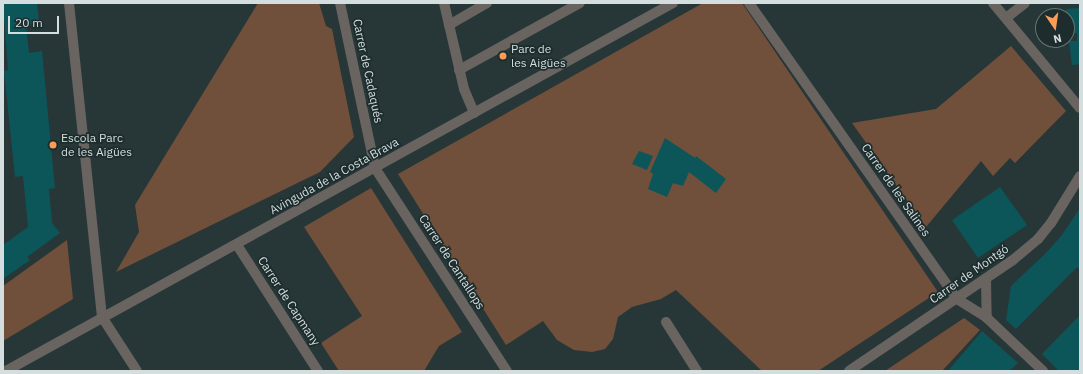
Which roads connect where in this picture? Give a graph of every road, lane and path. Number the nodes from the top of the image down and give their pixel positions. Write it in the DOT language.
graph roads {
  1 [pos="69,3"];
  2 [pos="340,3"];
  3 [pos="444,3"];
  4 [pos="487,3"];
  5 [pos="580,3"];
  6 [pos="673,3"];
  7 [pos="749,3"];
  8 [pos="994,3"];
  9 [pos="1025,3"];
  10 [pos="1006,18"];
  11 [pos="449,25"];
  12 [pos="459,70"];
  13 [pos="1080,108"];
  14 [pos="474,113"];
  15 [pos="375,168"];
  16 [pos="1080,176"];
  17 [pos="237,245"];
  18 [pos="986,279"];
  19 [pos="957,299"];
  20 [pos="102,317"];
  21 [pos="987,318"];
  22 [pos="666,322"];
  23 [pos="6,371"];
  24 [pos="137,371"];
  25 [pos="318,371"];
  26 [pos="507,371"];
  27 [pos="697,371"];
  28 [pos="849,371"];
  29 [pos="1043,371"];
  1 -- 20 [label="street"];
  2 -- 15 [label="street, Carrer de Cadaqués"];
  3 -- 11 [label="street"];
  4 -- 11 [label="street"];
  5 -- 12 [label="street"];
  6 -- 14 [label="street, Avinguda de la Costa Brava"];
  7 -- 19 [label="street, Carrer de les Salines"];
  8 -- 10 [label="street"];
  9 -- 10 [label="street"];
  10 -- 13 [label="street"];
  11 -- 12 [label="street"];
  12 -- 14 [label="street"];
  14 -- 15 [label="street, Avinguda de la Costa Brava"];
  15 -- 17 [label="street, Avinguda de la Costa Brava"];
  15 -- 26 [label="street, Carrer de Cantallops"];
  16 -- 18 [label="street, Carrer de Montgó"];
  17 -- 20 [label="street, Avinguda de la Costa Brava"];
  17 -- 25 [label="street, Carrer de Capmany"];
  18 -- 19 [label="street, Carrer de Montgó"];
  18 -- 21 [label="street"];
  19 -- 21 [label="street, Carrer de les Salines"];
  19 -- 28 [label="street, Carrer de Montgó"];
  20 -- 23 [label="street, Avinguda de la Costa Brava"];
  20 -- 24 [label="street"];
  21 -- 29 [label="street, Carrer de les Salines"];
  22 -- 27 [label="street"];
}
